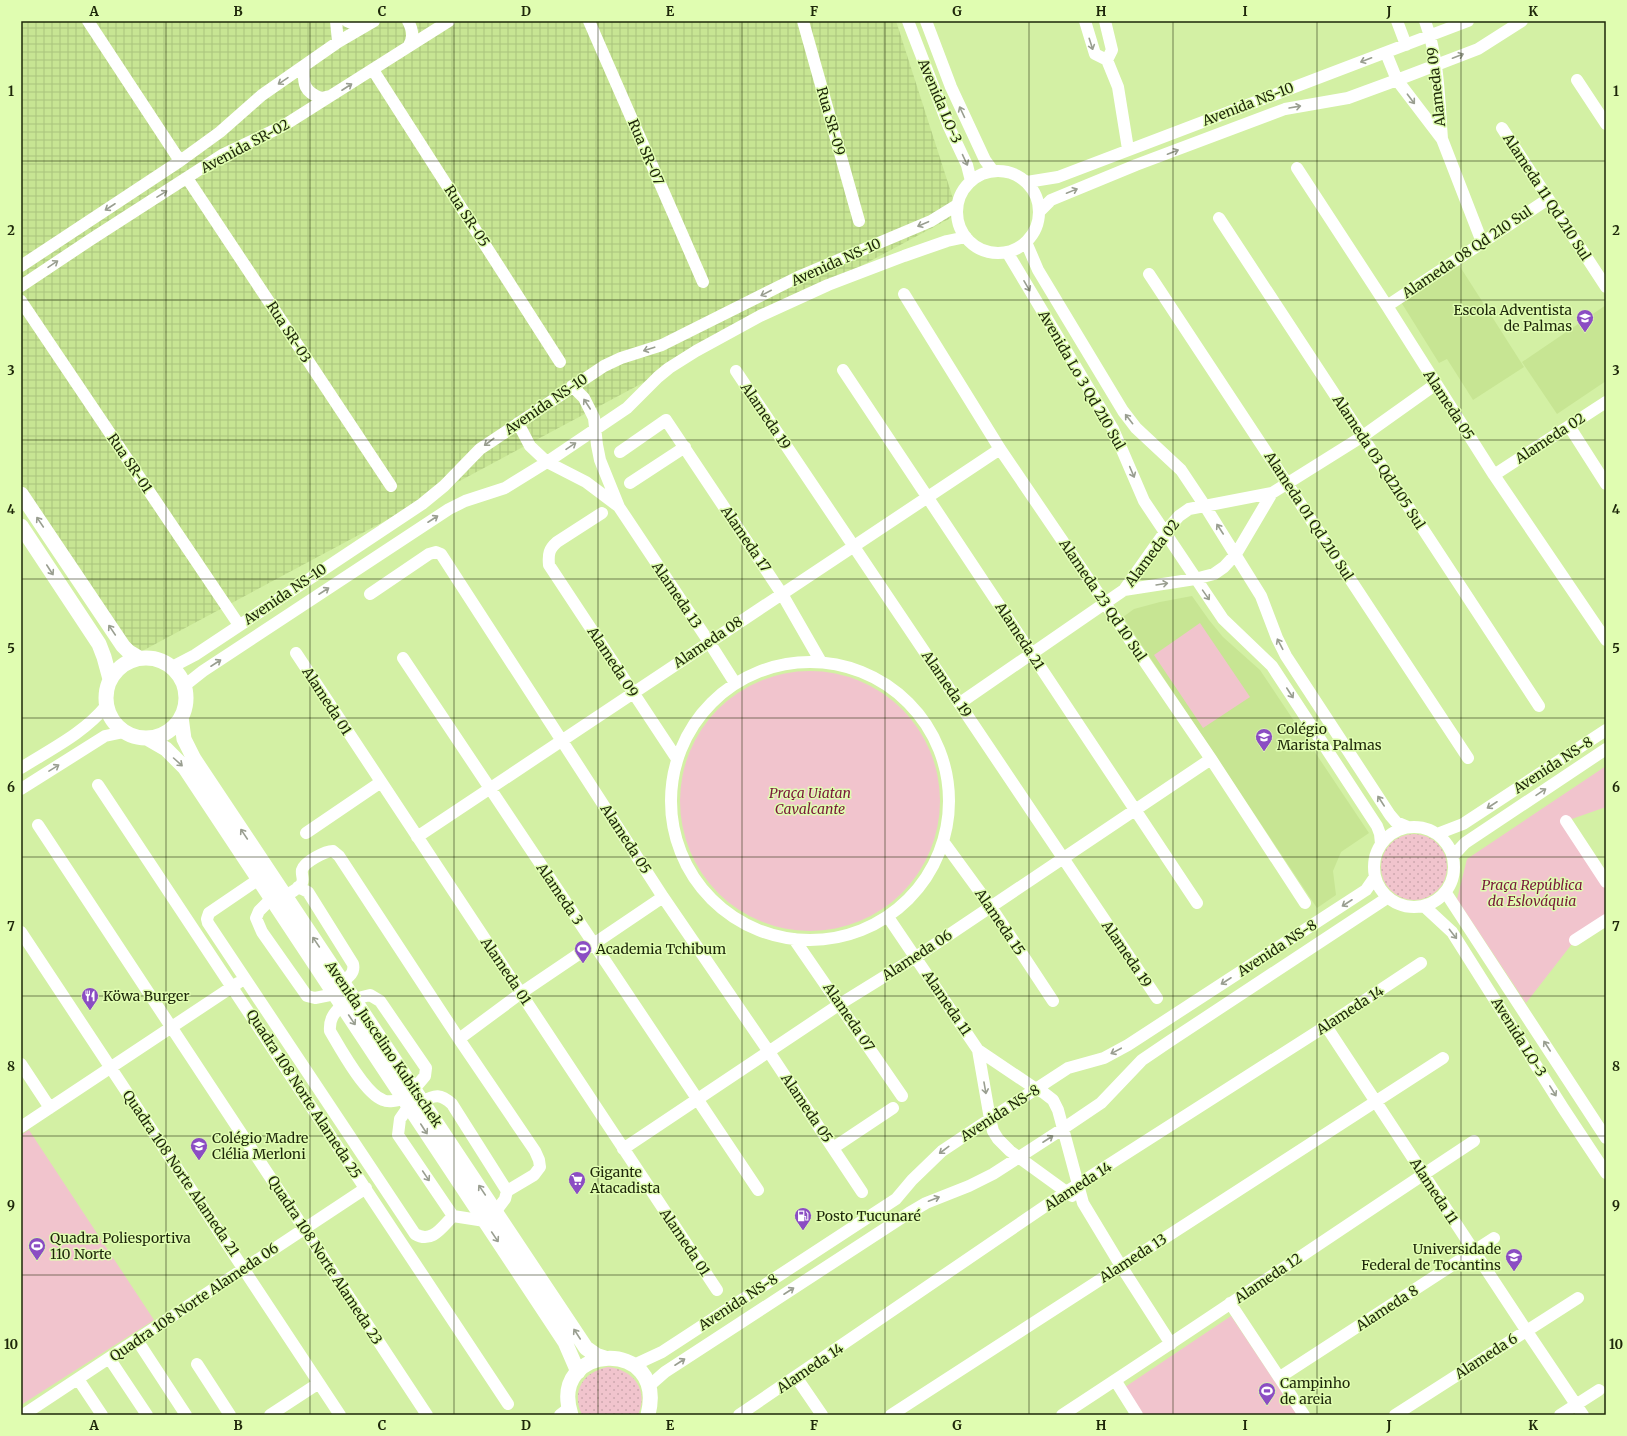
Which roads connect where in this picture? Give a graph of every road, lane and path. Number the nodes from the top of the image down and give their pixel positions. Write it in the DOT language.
graph roads {
  1 [pos="88,21"];
  2 [pos="336,21"];
  3 [pos="347,21"];
  4 [pos="374,21"];
  5 [pos="408,21"];
  6 [pos="449,21"];
  7 [pos="589,21"];
  8 [pos="803,21"];
  9 [pos="908,21"];
  10 [pos="926,21"];
  11 [pos="1085,21"];
  12 [pos="1105,21"];
  13 [pos="1397,21"];
  14 [pos="1425,21"];
  15 [pos="1468,21"];
  16 [pos="1522,21"];
  17 [pos="362,28"];
  18 [pos="1430,36"];
  19 [pos="338,42"];
  20 [pos="1406,45"];
  21 [pos="408,48"];
  22 [pos="1386,52"];
  23 [pos="1107,60"];
  24 [pos="1436,65"];
  25 [pos="304,67"];
  26 [pos="373,70"];
  27 [pos="1397,80"];
  28 [pos="1577,80"];
  29 [pos="333,96"];
  30 [pos="1606,124"];
  31 [pos="1502,128"];
  32 [pos="1442,140"];
  33 [pos="1128,149"];
  34 [pos="180,161"];
  35 [pos="1297,168"];
  36 [pos="993,171"];
  37 [pos="187,178"];
  38 [pos="971,181"];
  39 [pos="1027,182"];
  40 [pos="1548,199"];
  41 [pos="958,205"];
  42 [pos="1040,211"];
  43 [pos="1220,218"];
  44 [pos="859,221"];
  45 [pos="966,237"];
  46 [pos="1026,242"];
  47 [pos="1482,242"];
  48 [pos="1007,252"];
  49 [pos="21,266"];
  50 [pos="1149,274"];
  51 [pos="703,282"];
  52 [pos="21,286"];
  53 [pos="1606,287"];
  54 [pos="904,294"];
  55 [pos="21,301"];
  56 [pos="1387,306"];
  57 [pos="560,362"];
  58 [pos="843,370"];
  59 [pos="736,371"];
  60 [pos="1436,384"];
  61 [pos="572,386"];
  62 [pos="1606,402"];
  63 [pos="518,423"];
  64 [pos="1569,426"];
  65 [pos="596,429"];
  66 [pos="1363,436"];
  67 [pos="685,447"];
  68 [pos="1000,449"];
  69 [pos="620,452"];
  70 [pos="548,462"];
  71 [pos="1494,475"];
  72 [pos="630,483"];
  73 [pos="1288,483"];
  74 [pos="1606,484"];
  75 [pos="391,486"];
  76 [pos="1272,493"];
  77 [pos="21,494"];
  78 [pos="928,497"];
  79 [pos="1205,506"];
  80 [pos="619,507"];
  81 [pos="602,513"];
  82 [pos="21,526"];
  83 [pos="1166,532"];
  84 [pos="855,546"];
  85 [pos="1236,554"];
  86 [pos="1195,579"];
  87 [pos="1124,590"];
  88 [pos="370,594"];
  89 [pos="782,594"];
  90 [pos="1104,604"];
  91 [pos="239,625"];
  92 [pos="1606,640"];
  93 [pos="709,642"];
  94 [pos="296,653"];
  95 [pos="1032,654"];
  96 [pos="139,658"];
  97 [pos="403,658"];
  98 [pos="821,662"];
  99 [pos="172,667"];
  100 [pos="110,679"];
  101 [pos="734,683"];
  102 [pos="184,686"];
  103 [pos="633,693"];
  104 [pos="960,704"];
  105 [pos="106,706"];
  106 [pos="1539,706"];
  107 [pos="181,717"];
  108 [pos="1606,730"];
  109 [pos="124,732"];
  110 [pos="147,738"];
  111 [pos="562,740"];
  112 [pos="1606,750"];
  113 [pos="1468,758"];
  114 [pos="677,759"];
  115 [pos="1211,759"];
  116 [pos="21,768"];
  117 [pos="381,782"];
  118 [pos="98,785"];
  119 [pos="490,788"];
  120 [pos="21,789"];
  121 [pos="1135,810"];
  122 [pos="1566,821"];
  123 [pos="38,825"];
  124 [pos="1408,827"];
  125 [pos="306,833"];
  126 [pos="1437,834"];
  127 [pos="417,837"];
  128 [pos="946,844"];
  129 [pos="1381,844"];
  130 [pos="1453,856"];
  131 [pos="1063,858"];
  132 [pos="1375,877"];
  133 [pos="259,879"];
  134 [pos="1606,882"];
  135 [pos="298,887"];
  136 [pos="1446,893"];
  137 [pos="278,897"];
  138 [pos="663,897"];
  139 [pos="1388,898"];
  140 [pos="1197,903"];
  141 [pos="1305,903"];
  142 [pos="991,907"];
  143 [pos="1425,907"];
  144 [pos="888,917"];
  145 [pos="1606,920"];
  146 [pos="21,932"];
  147 [pos="794,939"];
  148 [pos="1575,940"];
  149 [pos="594,944"];
  150 [pos="916,957"];
  151 [pos="1421,963"];
  152 [pos="245,979"];
  153 [pos="233,987"];
  154 [pos="521,993"];
  155 [pos="343,995"];
  156 [pos="1157,998"];
  157 [pos="1053,1000"];
  158 [pos="840,1004"];
  159 [pos="1326,1026"];
  160 [pos="172,1027"];
  161 [pos="459,1039"];
  162 [pos="978,1050"];
  163 [pos="769,1052"];
  164 [pos="1443,1058"];
  165 [pos="21,1064"];
  166 [pos="111,1068"];
  167 [pos="1036,1089"];
  168 [pos="902,1096"];
  169 [pos="412,1099"];
  170 [pos="697,1099"];
  171 [pos="1376,1102"];
  172 [pos="50,1108"];
  173 [pos="893,1108"];
  174 [pos="990,1119"];
  175 [pos="21,1127"];
  176 [pos="1064,1128"];
  177 [pos="1606,1138"];
  178 [pos="1474,1141"];
  179 [pos="833,1148"];
  180 [pos="623,1149"];
  181 [pos="1020,1157"];
  182 [pos="1606,1173"];
  183 [pos="1424,1175"];
  184 [pos="1078,1185"];
  185 [pos="366,1188"];
  186 [pos="758,1190"];
  187 [pos="508,1191"];
  188 [pos="862,1192"];
  189 [pos="1066,1192"];
  190 [pos="1083,1203"];
  191 [pos="496,1211"];
  192 [pos="453,1216"];
  193 [pos="485,1221"];
  194 [pos="305,1229"];
  195 [pos="415,1234"];
  196 [pos="1494,1238"];
  197 [pos="402,1243"];
  198 [pos="1475,1252"];
  199 [pos="1121,1266"];
  200 [pos="244,1269"];
  201 [pos="716,1290"];
  202 [pos="1578,1298"];
  203 [pos="1230,1303"];
  204 [pos="1526,1330"];
  205 [pos="138,1340"];
  206 [pos="1171,1344"];
  207 [pos="109,1358"];
  208 [pos="605,1358"];
  209 [pos="197,1364"];
  210 [pos="634,1366"];
  211 [pos="578,1372"];
  212 [pos="796,1377"];
  213 [pos="1280,1377"];
  214 [pos="78,1379"];
  215 [pos="1115,1380"];
  216 [pos="319,1383"];
  217 [pos="649,1386"];
  218 [pos="1599,1390"];
  219 [pos="508,1404"];
  220 [pos="1576,1405"];
  221 [pos="566,1413"];
  222 [pos="23,1415"];
  223 [pos="102,1415"];
  224 [pos="147,1415"];
  225 [pos="186,1415"];
  226 [pos="230,1415"];
  227 [pos="270,1415"];
  228 [pos="340,1415"];
  229 [pos="427,1415"];
  230 [pos="648,1415"];
  231 [pos="739,1415"];
  232 [pos="822,1415"];
  233 [pos="891,1415"];
  234 [pos="1062,1415"];
  235 [pos="1138,1415"];
  236 [pos="1304,1415"];
  237 [pos="1395,1415"];
  238 [pos="1560,1415"];
  239 [pos="1583,1415"];
  1 -- 34 [label="street"];
  2 -- 19 [label="street"];
  3 -- 17 [label="street"];
  4 -- 17 [label="street, Avenida SR-02"];
  5 -- 21 [label="street"];
  6 -- 21 [label="street, Avenida SR-02"];
  7 -- 51 [label="street, Rua SR-07"];
  8 -- 44 [label="street, Rua SR-09"];
  9 -- 38 [label="street, Avenida LO-3, one-way"];
  36 -- 10 [label="street, Avenida LO-3, one-way"];
  11 -- 23 [label="street, one-way"];
  12 -- 23 [label="street"];
  13 -- 20 [label="street"];
  14 -- 18 [label="street, Alameda 09"];
  15 -- 18 [label="street, Avenida NS-10"];
  24 -- 16 [label="street, one-way"];
  17 -- 19 [label="street, Avenida SR-02"];
  18 -- 20 [label="street, Avenida NS-10"];
  18 -- 24 [label="street, Alameda 09"];
  19 -- 25 [label="street, Avenida SR-02"];
  20 -- 22 [label="street, Avenida NS-10"];
  21 -- 26 [label="street, Avenida SR-02"];
  22 -- 27 [label="street"];
  22 -- 33 [label="street, Avenida NS-10, one-way"];
  23 -- 33 [label="street"];
  24 -- 27 [label="street"];
  24 -- 32 [label="street, Alameda 09"];
  25 -- 29 [label="street"];
  25 -- 34 [label="street, Avenida SR-02, one-way"];
  29 -- 26 [label="street, Avenida SR-02, one-way"];
  26 -- 57 [label="street, Rua SR-05"];
  27 -- 32 [label="street, one-way"];
  42 -- 27 [label="street, one-way"];
  28 -- 30 [label="street"];
  29 -- 37 [label="street, Avenida SR-02"];
  31 -- 40 [label="street, Alameda 11 Qd 210 Sul"];
  32 -- 47 [label="street"];
  33 -- 39 [label="street, Avenida NS-10"];
  34 -- 49 [label="street, Avenida SR-02, one-way"];
  35 -- 56 [label="street, Alameda 05"];
  36 -- 38 [label="street"];
  36 -- 39 [label="street"];
  52 -- 37 [label="street, Avenida SR-02, one-way"];
  37 -- 75 [label="street, Rua SR-03"];
  38 -- 41 [label="street"];
  39 -- 42 [label="street"];
  40 -- 47 [label="street, Alameda 08 Qd 210 Sul"];
  40 -- 53 [label="street, Alameda 11 Qd 210 Sul"];
  41 -- 45 [label="street"];
  41 -- 61 [label="street, Avenida NS-10, one-way"];
  42 -- 46 [label="street"];
  43 -- 66 [label="street, Alameda 03 Qd2105 Sul"];
  45 -- 48 [label="street"];
  45 -- 65 [label="street, Avenida NS-10"];
  46 -- 48 [label="street"];
  79 -- 46 [label="street, Avenida Lo 3 Qd 210 Sul, one-way"];
  47 -- 56 [label="street, Alameda 08 Qd 210 Sul"];
  48 -- 83 [label="street, Avenida Lo 3 Qd 210 Sul, one-way"];
  50 -- 73 [label="street, Alameda 01 Qd 210 Sul"];
  54 -- 68 [label="street, Alameda 23 Qd 10 Sul"];
  55 -- 91 [label="street, Rua SR-01"];
  56 -- 60 [label="street, Alameda 05"];
  58 -- 78 [label="street, Alameda 21"];
  59 -- 84 [label="street, Alameda 19"];
  60 -- 66 [label="street"];
  60 -- 71 [label="street, Alameda 05"];
  61 -- 63 [label="street, Avenida NS-10"];
  65 -- 61 [label="street, Alameda 13, one-way"];
  62 -- 64 [label="street, Alameda 02"];
  63 -- 70 [label="street, Alameda 13"];
  63 -- 91 [label="street, Avenida NS-10, one-way"];
  64 -- 71 [label="street, Alameda 02"];
  64 -- 74 [label="street"];
  70 -- 65 [label="street, Avenida NS-10, one-way"];
  65 -- 80 [label="street, Alameda 13"];
  66 -- 73 [label="street"];
  66 -- 106 [label="street, Alameda 03 Qd2105 Sul"];
  67 -- 69 [label="street, Alameda 17"];
  67 -- 72 [label="street"];
  67 -- 89 [label="street, Alameda 17"];
  68 -- 78 [label="street, Alameda 08"];
  68 -- 90 [label="street, Alameda 23 Qd 10 Sul"];
  70 -- 80 [label="street, Alameda 13"];
  102 -- 70 [label="street, Avenida NS-10, one-way"];
  71 -- 92 [label="street, Alameda 05"];
  73 -- 76 [label="street"];
  73 -- 113 [label="street, Alameda 01 Qd 210 Sul"];
  76 -- 79 [label="street, Alameda 02"];
  76 -- 85 [label="street, Alameda 02"];
  96 -- 77 [label="main road, one-way"];
  78 -- 84 [label="street, Alameda 08"];
  78 -- 95 [label="street, Alameda 21"];
  79 -- 83 [label="street, Alameda 02"];
  85 -- 79 [label="street, Avenida Lo 3 Qd 210 Sul, one-way"];
  80 -- 93 [label="street, Alameda 13"];
  81 -- 103 [label="street, Alameda 09"];
  82 -- 100 [label="main road, one-way"];
  83 -- 86 [label="street, Avenida Lo 3 Qd 210 Sul"];
  83 -- 87 [label="street, Alameda 02"];
  84 -- 89 [label="street, Alameda 08"];
  84 -- 104 [label="street, Alameda 19"];
  85 -- 86 [label="street, Alameda 02"];
  124 -- 85 [label="street, Avenida Lo 3 Qd 210 Sul, one-way"];
  87 -- 86 [label="street, Alameda 02, one-way"];
  86 -- 129 [label="street, Avenida Lo 3 Qd 210 Sul, one-way"];
  87 -- 90 [label="street, Alameda 02"];
  88 -- 111 [label="street, Alameda 05"];
  89 -- 93 [label="street, Alameda 08"];
  89 -- 98 [label="street, Alameda 17"];
  90 -- 95 [label="street, Alameda 02"];
  90 -- 115 [label="street, Alameda 23 Qd 10 Sul"];
  91 -- 99 [label="street, Avenida NS-10"];
  93 -- 101 [label="street, Alameda 13"];
  93 -- 103 [label="street, Alameda 08"];
  94 -- 117 [label="street, Alameda 01"];
  95 -- 104 [label="street, Alameda 02"];
  95 -- 121 [label="street, Alameda 21"];
  96 -- 99 [label="main road"];
  96 -- 100 [label="main road"];
  97 -- 119 [label="street, Alameda 3"];
  98 -- 101 [label="street"];
  98 -- 128 [label="street"];
  99 -- 102 [label="main road"];
  100 -- 105 [label="main road"];
  101 -- 114 [label="street"];
  102 -- 107 [label="main road"];
  103 -- 111 [label="street, Alameda 08"];
  103 -- 114 [label="street, Alameda 09"];
  104 -- 131 [label="street, Alameda 19"];
  105 -- 109 [label="main road"];
  105 -- 116 [label="street"];
  107 -- 110 [label="main road"];
  137 -- 107 [label="main road, Avenida Juscelino Kubitschek, one-way"];
  108 -- 126 [label="street, Avenida NS-8, one-way"];
  109 -- 110 [label="main road"];
  120 -- 109 [label="street, one-way"];
  110 -- 133 [label="main road, Avenida Juscelino Kubitschek, one-way"];
  111 -- 119 [label="street, Alameda 08"];
  111 -- 138 [label="street, Alameda 05"];
  130 -- 112 [label="street, Avenida NS-8, one-way"];
  114 -- 147 [label="street"];
  115 -- 121 [label="street, Alameda 06"];
  115 -- 141 [label="street, Alameda 23 Qd 10 Sul"];
  117 -- 125 [label="street"];
  117 -- 127 [label="street, Alameda 01"];
  118 -- 153 [label="street, Quadra 108 Norte Alameda 25"];
  119 -- 127 [label="street, Alameda 08"];
  119 -- 149 [label="street, Alameda 3"];
  121 -- 131 [label="street, Alameda 06"];
  121 -- 140 [label="street, Alameda 21"];
  122 -- 134 [label="street"];
  123 -- 160 [label="street, Quadra 108 Norte Alameda 23"];
  124 -- 126 [label="street"];
  124 -- 129 [label="street"];
  126 -- 130 [label="street"];
  127 -- 154 [label="street, Alameda 01"];
  128 -- 142 [label="street, Alameda 15"];
  128 -- 144 [label="street"];
  129 -- 132 [label="street"];
  130 -- 136 [label="street"];
  131 -- 142 [label="street, Alameda 06"];
  131 -- 156 [label="street, Alameda 19"];
  132 -- 139 [label="street"];
  132 -- 167 [label="street, Avenida NS-8, one-way"];
  133 -- 137 [label="main road, Avenida Juscelino Kubitschek"];
  133 -- 152 [label="street"];
  135 -- 137 [label="street"];
  135 -- 155 [label="street"];
  135 -- 161 [label="street"];
  136 -- 143 [label="street"];
  177 -- 136 [label="street, Avenida LO-3, one-way"];
  137 -- 155 [label="main road, Avenida Juscelino Kubitschek"];
  137 -- 155 [label="street, Avenida Juscelino Kubitschek"];
  138 -- 149 [label="street"];
  138 -- 163 [label="street, Alameda 05"];
  139 -- 143 [label="street"];
  139 -- 176 [label="street, Avenida NS-8"];
  142 -- 150 [label="street, Alameda 06"];
  142 -- 157 [label="street, Alameda 15"];
  143 -- 182 [label="street, Avenida LO-3, one-way"];
  144 -- 147 [label="street"];
  144 -- 150 [label="street, Alameda 11"];
  145 -- 148 [label="street"];
  146 -- 166 [label="street, Quadra 108 Norte Alameda 21"];
  147 -- 158 [label="street, Alameda 07"];
  149 -- 154 [label="street"];
  149 -- 170 [label="street, Alameda 3"];
  150 -- 158 [label="street, Alameda 06"];
  150 -- 162 [label="street, Alameda 11"];
  151 -- 159 [label="street, Alameda 14"];
  152 -- 153 [label="street"];
  152 -- 195 [label="street"];
  153 -- 160 [label="street"];
  153 -- 185 [label="street, Quadra 108 Norte Alameda 25"];
  154 -- 161 [label="street"];
  154 -- 180 [label="street, Alameda 01"];
  155 -- 169 [label="main road, Avenida Juscelino Kubitschek"];
  155 -- 169 [label="street"];
  155 -- 169 [label="street"];
  158 -- 163 [label="street, Alameda 06"];
  158 -- 168 [label="street, Alameda 07"];
  159 -- 171 [label="street, Alameda 11"];
  159 -- 184 [label="street, Alameda 14"];
  160 -- 166 [label="street"];
  160 -- 194 [label="street, Quadra 108 Norte Alameda 23"];
  161 -- 187 [label="street"];
  162 -- 167 [label="street, Alameda 11"];
  162 -- 174 [label="street, Alameda 11, one-way"];
  163 -- 170 [label="street, Alameda 06"];
  163 -- 179 [label="street, Alameda 05"];
  164 -- 171 [label="street, Alameda 13"];
  165 -- 172 [label="street"];
  166 -- 172 [label="street"];
  166 -- 200 [label="street, Quadra 108 Norte Alameda 21"];
  167 -- 174 [label="street, Avenida NS-8"];
  167 -- 176 [label="street, Alameda 11"];
  169 -- 187 [label="street"];
  191 -- 169 [label="main road, Avenida Juscelino Kubitschek, one-way"];
  169 -- 192 [label="street, one-way"];
  169 -- 193 [label="main road, Avenida Juscelino Kubitschek, one-way"];
  170 -- 180 [label="street, Alameda 06"];
  170 -- 186 [label="street, Alameda 3"];
  171 -- 183 [label="street, Alameda 11"];
  171 -- 199 [label="street, Alameda 13"];
  172 -- 175 [label="street"];
  173 -- 179 [label="street"];
  174 -- 181 [label="street, Alameda 11"];
  174 -- 210 [label="street, Avenida NS-8, one-way"];
  181 -- 176 [label="street, Avenida NS-8, one-way"];
  176 -- 184 [label="street, Alameda 11"];
  178 -- 183 [label="street, Alameda 12"];
  179 -- 188 [label="street, Alameda 05"];
  180 -- 201 [label="street, Alameda 01"];
  181 -- 189 [label="street, Alameda 11"];
  217 -- 181 [label="street, Avenida NS-8, one-way"];
  183 -- 198 [label="street, Alameda 11"];
  183 -- 203 [label="street, Alameda 12"];
  184 -- 189 [label="street, Alameda 14"];
  184 -- 190 [label="street, Alameda 11"];
  185 -- 194 [label="street, Quadra 108 Norte Alameda 06"];
  185 -- 197 [label="street, Quadra 108 Norte Alameda 25"];
  187 -- 191 [label="street"];
  189 -- 190 [label="street, Alameda 11"];
  189 -- 212 [label="street, Alameda 14"];
  190 -- 199 [label="street"];
  208 -- 191 [label="main road, Avenida Juscelino Kubitschek, one-way"];
  192 -- 193 [label="street"];
  192 -- 195 [label="street"];
  193 -- 211 [label="main road, Avenida Juscelino Kubitschek, one-way"];
  194 -- 200 [label="street, Quadra 108 Norte Alameda 06"];
  194 -- 229 [label="street, Quadra 108 Norte Alameda 23"];
  195 -- 197 [label="street"];
  196 -- 198 [label="street, Alameda 8"];
  197 -- 219 [label="street, Quadra 108 Norte Alameda 25"];
  198 -- 204 [label="street, Alameda 11"];
  198 -- 213 [label="street, Alameda 8"];
  199 -- 206 [label="street"];
  199 -- 233 [label="street, Alameda 13"];
  200 -- 205 [label="street, Quadra 108 Norte Alameda 06"];
  200 -- 216 [label="street, Quadra 108 Norte Alameda 21"];
  202 -- 204 [label="street, Alameda 6"];
  203 -- 206 [label="street, Alameda 12"];
  203 -- 213 [label="street"];
  204 -- 220 [label="street, Alameda 11"];
  204 -- 237 [label="street, Alameda 6"];
  205 -- 207 [label="street, Quadra 108 Norte Alameda 06"];
  205 -- 225 [label="street"];
  206 -- 215 [label="street, Alameda 12"];
  207 -- 214 [label="street, Quadra 108 Norte Alameda 06"];
  207 -- 224 [label="street"];
  208 -- 210 [label="main road"];
  208 -- 211 [label="main road"];
  209 -- 226 [label="street"];
  210 -- 217 [label="main road"];
  211 -- 221 [label="main road"];
  212 -- 231 [label="street, Alameda 14"];
  212 -- 232 [label="street"];
  213 -- 236 [label="street"];
  214 -- 222 [label="street, Quadra 108 Norte Alameda 06"];
  214 -- 223 [label="street"];
  215 -- 234 [label="street, Alameda 12"];
  215 -- 235 [label="street"];
  216 -- 227 [label="street"];
  216 -- 228 [label="street, Quadra 108 Norte Alameda 21"];
  217 -- 230 [label="main road"];
  218 -- 220 [label="street"];
  220 -- 238 [label="street"];
  220 -- 239 [label="street, Alameda 11"];
}
